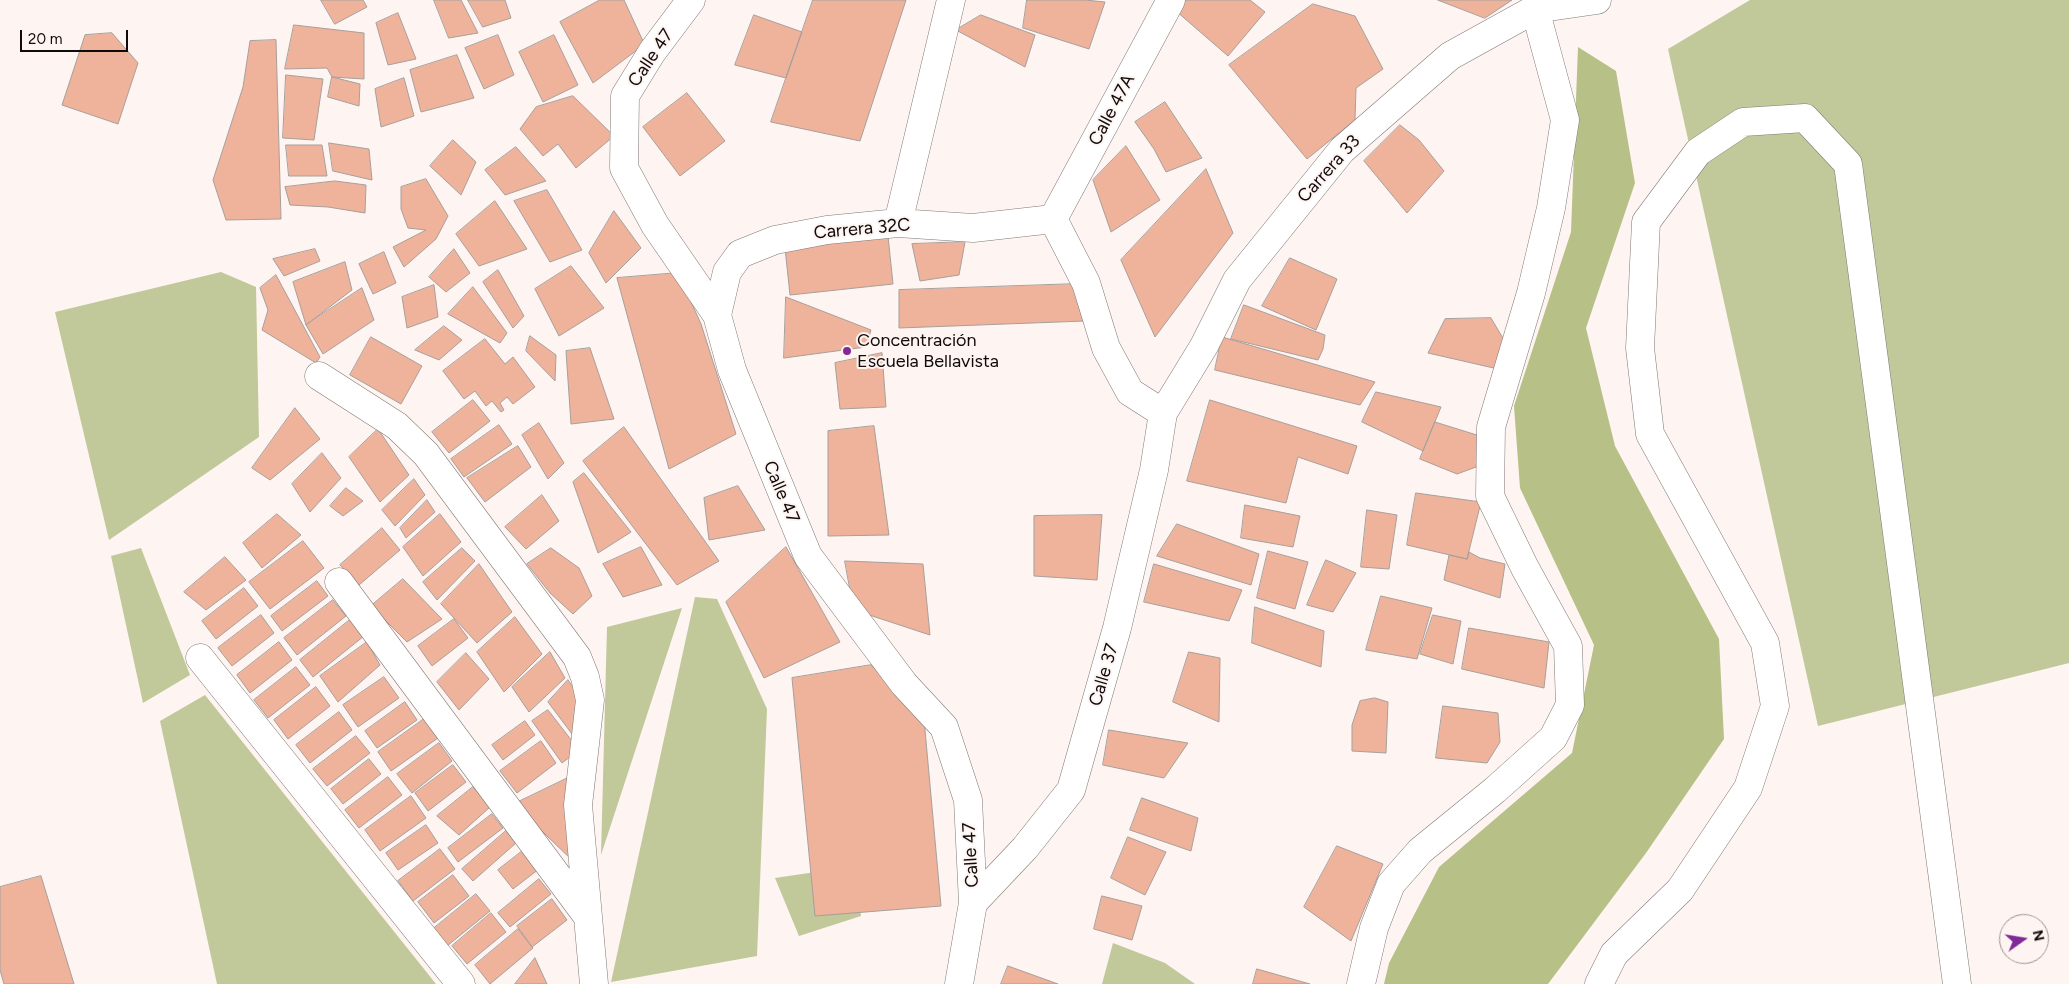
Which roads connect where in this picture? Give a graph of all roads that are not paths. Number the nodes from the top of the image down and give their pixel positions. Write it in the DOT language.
graph roads {
  1 [pos="691,0"];
  2 [pos="951,0"];
  3 [pos="1172,0"];
  4 [pos="1597,0"];
  5 [pos="1535,8"];
  6 [pos="1053,219"];
  7 [pos="898,223"];
  8 [pos="717,315"];
  9 [pos="319,376"];
  10 [pos="1163,412"];
  11 [pos="339,582"];
  12 [pos="200,658"];
  13 [pos="973,904"];
  14 [pos="588,917"];
  15 [pos="461,984"];
  16 [pos="594,984"];
  17 [pos="959,984"];
  18 [pos="1361,984"];
  19 [pos="1599,984"];
  20 [pos="1957,984"];
  1 -- 8 [label="street, Calle 47"];
  2 -- 7 [label="street"];
  3 -- 6 [label="street, Calle 47A"];
  4 -- 5 [label="street, Carrera 33"];
  5 -- 10 [label="street, Carrera 33"];
  5 -- 18 [label="street"];
  6 -- 7 [label="street, Carrera 32C"];
  6 -- 10 [label="street"];
  7 -- 8 [label="street, Carrera 32C"];
  8 -- 13 [label="street, Calle 47"];
  9 -- 14 [label="street"];
  10 -- 13 [label="street, Calle 37"];
  11 -- 14 [label="street"];
  12 -- 15 [label="street"];
  13 -- 17 [label="street, Calle 47"];
  14 -- 16 [label="street"];
  19 -- 20 [label="street"];
}
